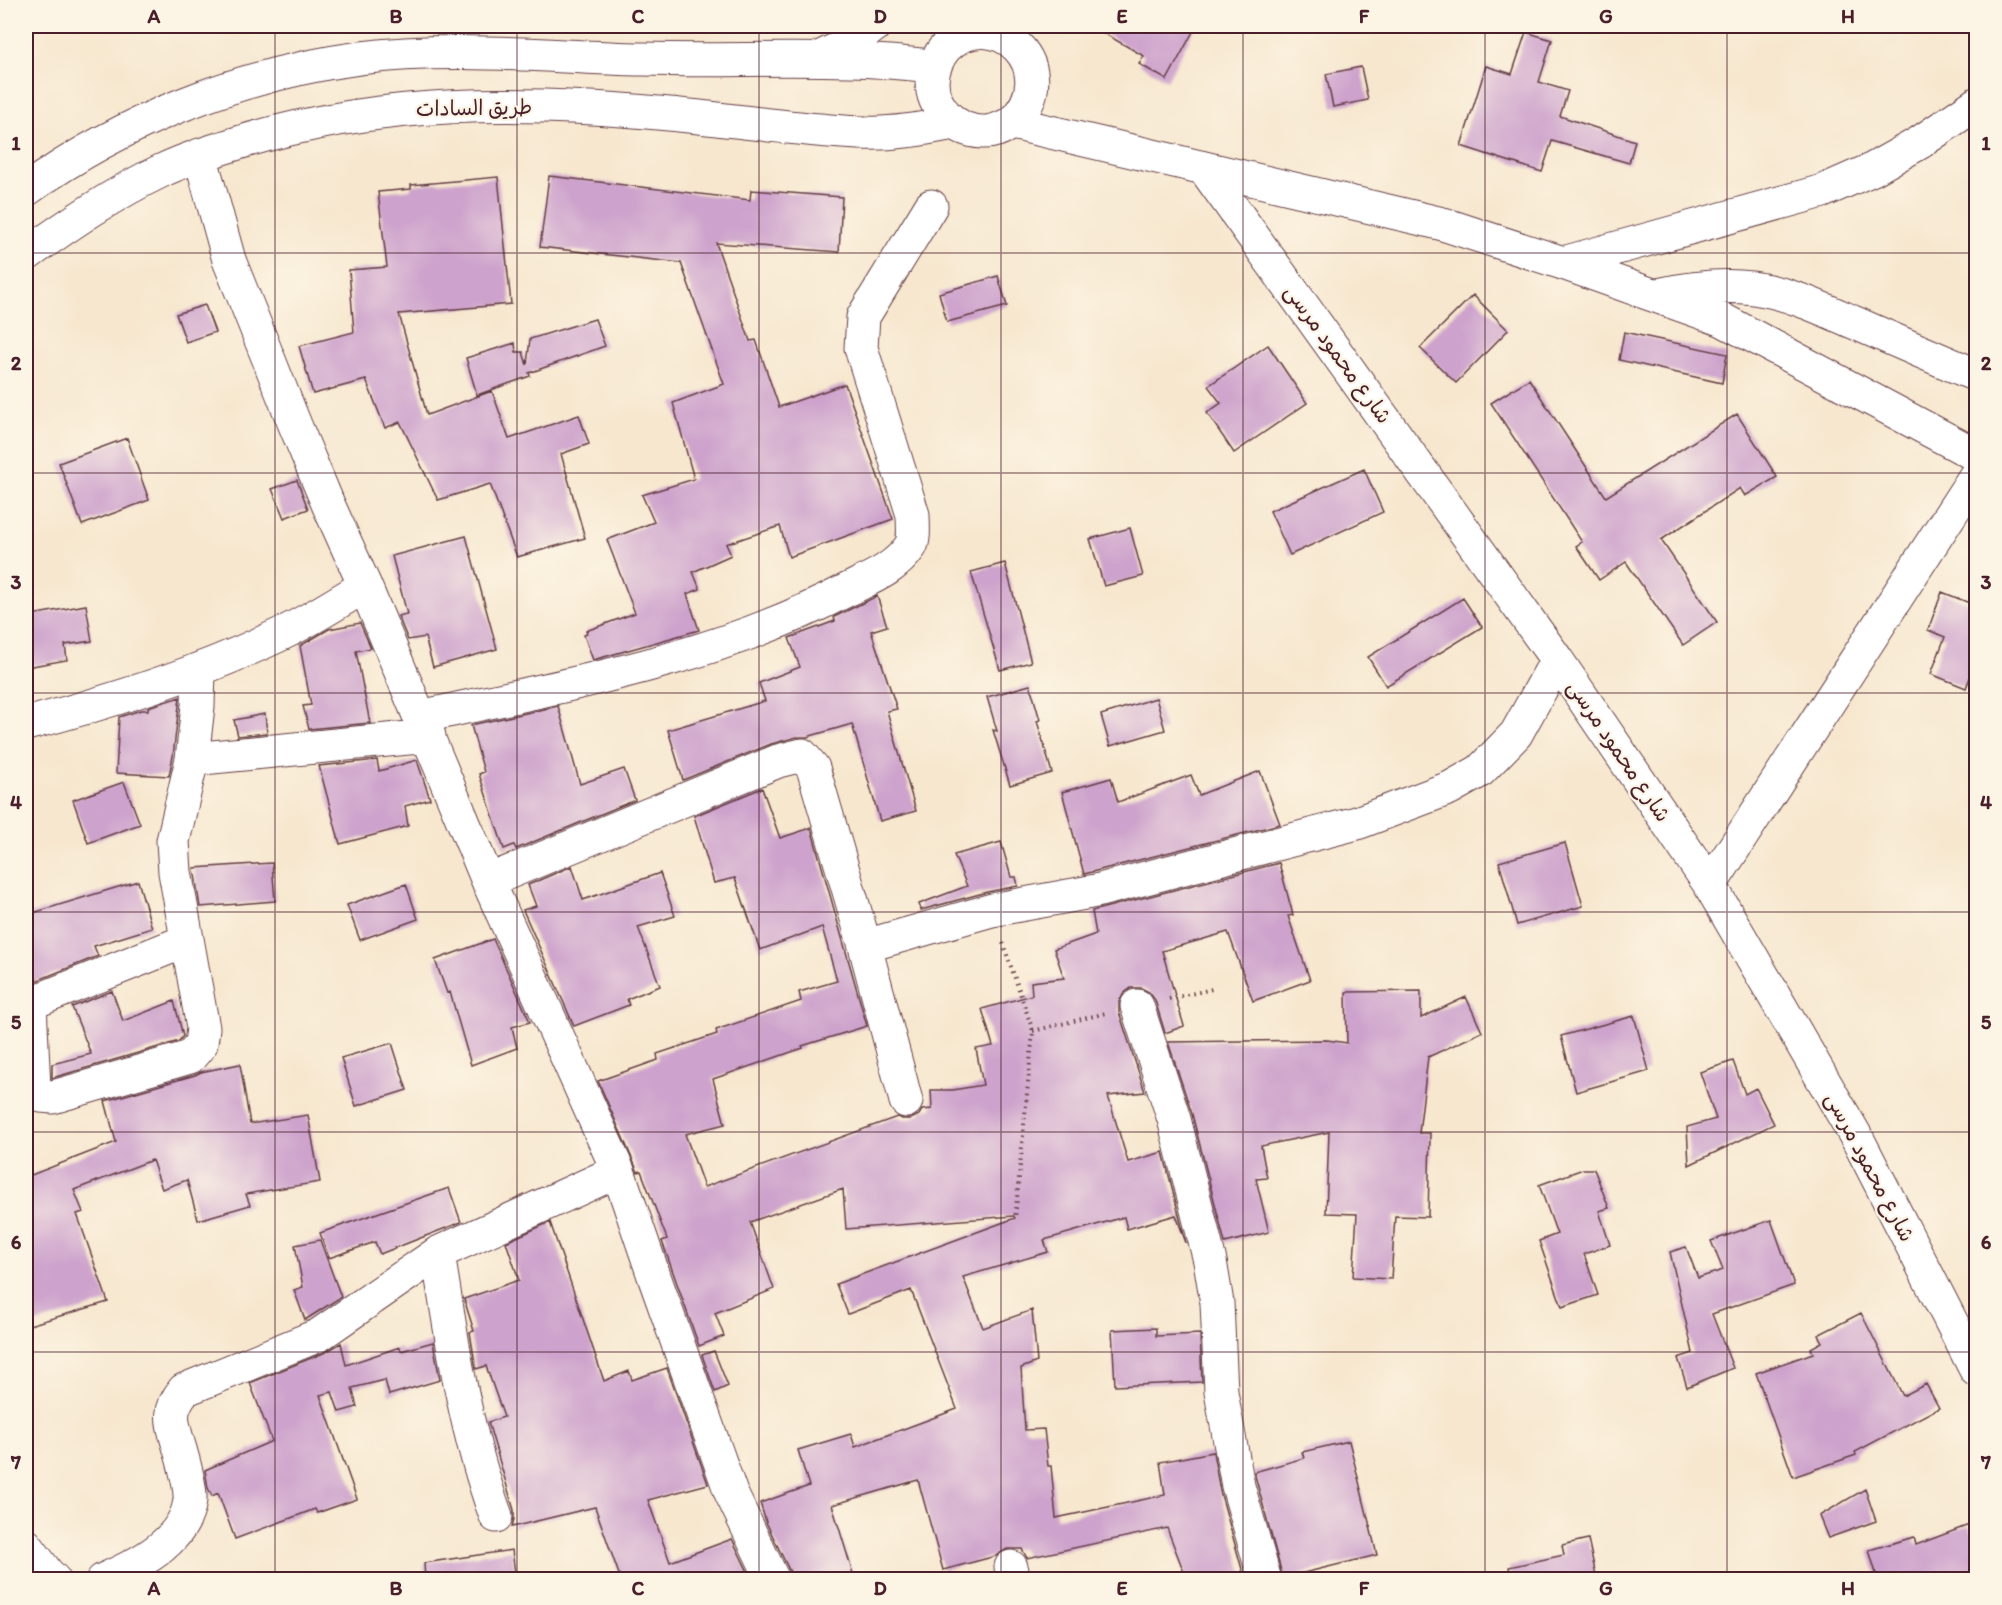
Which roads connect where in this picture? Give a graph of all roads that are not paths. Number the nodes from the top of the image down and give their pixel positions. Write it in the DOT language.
graph roads {
  1 [pos="874,26"];
  2 [pos="1012,33"];
  3 [pos="945,44"];
  4 [pos="815,59"];
  5 [pos="1977,104"];
  6 [pos="953,123"];
  7 [pos="1012,123"];
  8 [pos="200,155"];
  9 [pos="1204,168"];
  10 [pos="26,190"];
  11 [pos="931,206"];
  12 [pos="26,255"];
  13 [pos="1563,262"];
  14 [pos="1655,295"];
  15 [pos="1977,375"];
  16 [pos="1977,454"];
  17 [pos="1977,475"];
  18 [pos="365,586"];
  19 [pos="1557,660"];
  20 [pos="200,670"];
  21 [pos="26,724"];
  22 [pos="424,727"];
  23 [pos="192,759"];
  24 [pos="488,881"];
  25 [pos="1710,885"];
  26 [pos="186,941"];
  27 [pos="865,946"];
  28 [pos="28,1005"];
  29 [pos="1137,1006"];
  30 [pos="906,1101"];
  31 [pos="618,1171"];
  32 [pos="438,1254"];
  33 [pos="1977,1370"];
  34 [pos="496,1516"];
  35 [pos="26,1545"];
  36 [pos="54,1580"];
  37 [pos="103,1580"];
  38 [pos="773,1580"];
  39 [pos="1265,1580"];
  1 -- 4 [label="street"];
  2 -- 3 [label="street"];
  2 -- 7 [label="street"];
  3 -- 4 [label="street"];
  3 -- 6 [label="street"];
  4 -- 10 [label="street"];
  5 -- 13 [label="street"];
  6 -- 7 [label="street"];
  6 -- 8 [label="street, طريق السادات"];
  7 -- 9 [label="street"];
  8 -- 12 [label="street, طريق السادات"];
  8 -- 18 [label="street"];
  9 -- 13 [label="street"];
  9 -- 19 [label="street, شارع محمود مرسى"];
  11 -- 22 [label="street"];
  13 -- 14 [label="street"];
  14 -- 15 [label="street"];
  14 -- 16 [label="street"];
  17 -- 25 [label="street"];
  18 -- 20 [label="street"];
  18 -- 22 [label="street"];
  19 -- 25 [label="street, شارع محمود مرسى"];
  19 -- 27 [label="street"];
  20 -- 21 [label="street"];
  20 -- 23 [label="street"];
  22 -- 23 [label="street"];
  22 -- 24 [label="street"];
  23 -- 26 [label="street"];
  24 -- 27 [label="street"];
  24 -- 31 [label="street"];
  25 -- 33 [label="street, شارع محمود مرسى"];
  26 -- 28 [label="street"];
  26 -- 28 [label="street"];
  27 -- 30 [label="street"];
  29 -- 39 [label="street"];
  31 -- 32 [label="street"];
  31 -- 38 [label="street"];
  32 -- 34 [label="street"];
  32 -- 37 [label="street"];
  35 -- 36 [label="street"];
}
